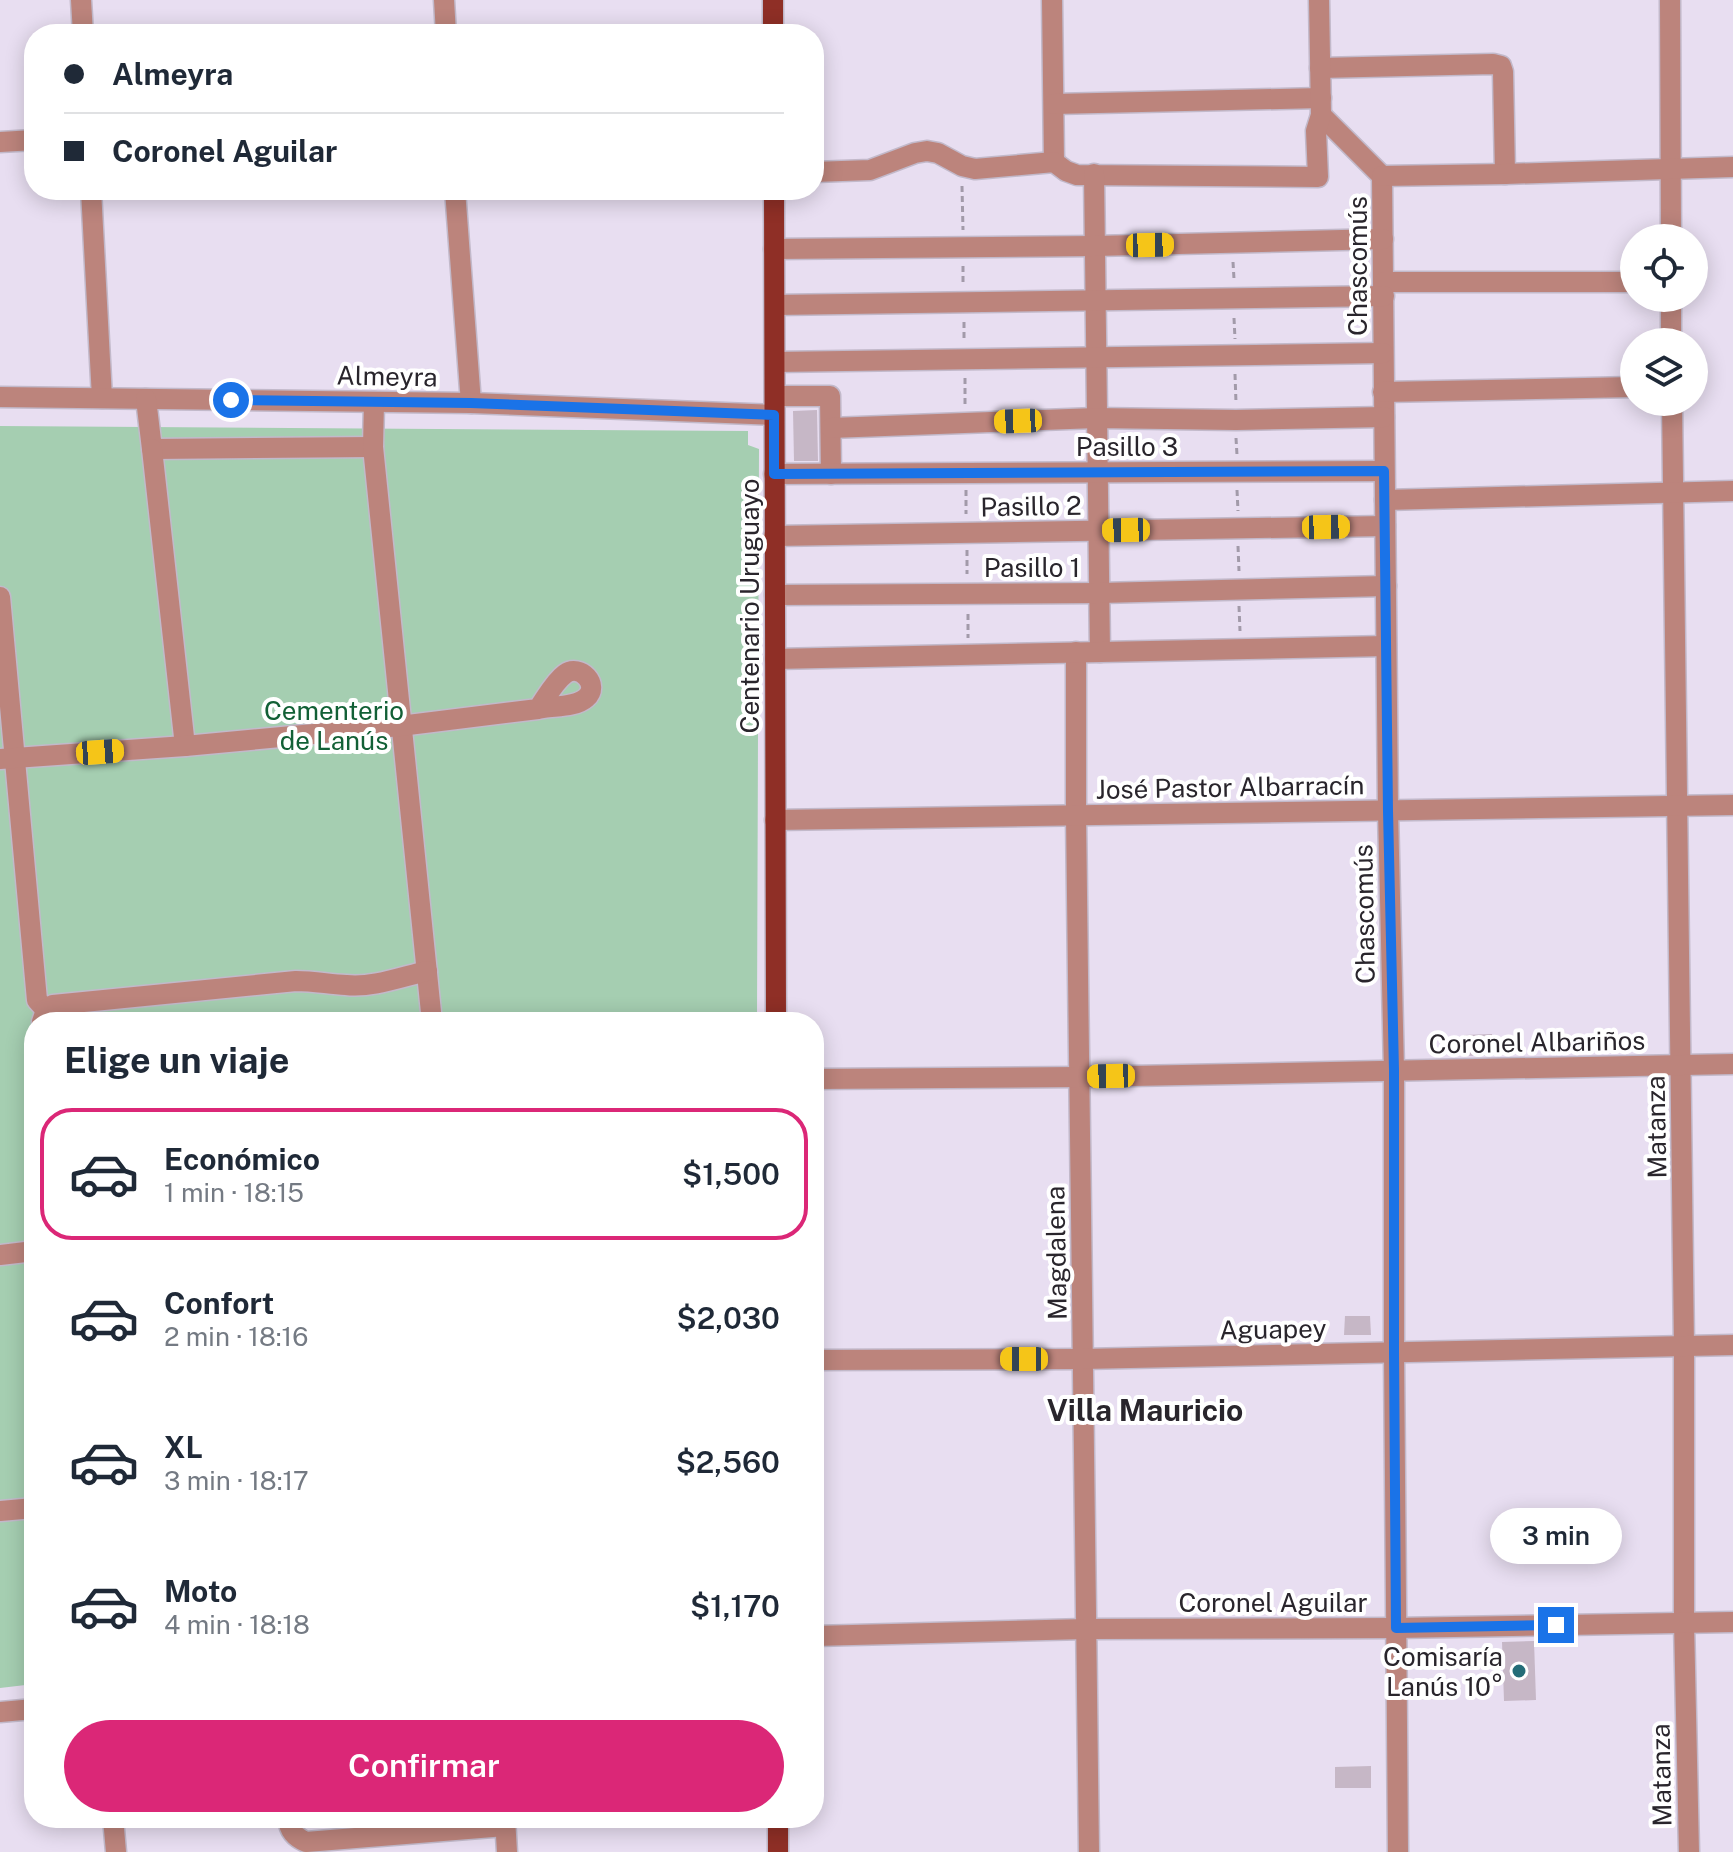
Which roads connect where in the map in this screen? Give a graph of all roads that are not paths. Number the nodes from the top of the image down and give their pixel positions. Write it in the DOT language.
graph roads {
  1 [pos="81,0"];
  2 [pos="444,0"];
  3 [pos="773,0"];
  4 [pos="1052,0"];
  5 [pos="1319,0"];
  6 [pos="1670,0"];
  7 [pos="82,24"];
  8 [pos="445,24"];
  9 [pos="773,24"];
  10 [pos="1320,68"];
  11 [pos="1054,104"];
  12 [pos="1321,106"];
  13 [pos="24,141"];
  14 [pos="0,142"];
  15 [pos="1054,162"];
  16 [pos="1733,167"];
  17 [pos="1670,168"];
  18 [pos="824,172"];
  19 [pos="1094,174"];
  20 [pos="1505,174"];
  21 [pos="1382,176"];
  22 [pos="92,200"];
  23 [pos="456,200"];
  24 [pos="774,200"];
  25 [pos="1671,224"];
  26 [pos="1383,239"];
  27 [pos="1095,246"];
  28 [pos="774,249"];
  29 [pos="1620,282"];
  30 [pos="1384,289"];
  31 [pos="1095,299"];
  32 [pos="775,305"];
  33 [pos="1383,353"];
  34 [pos="1096,358"];
  35 [pos="775,362"];
  36 [pos="1620,387"];
  37 [pos="1383,392"];
  38 [pos="0,397"];
  39 [pos="102,398"];
  40 [pos="146,399"];
  41 [pos="374,402"];
  42 [pos="471,403"];
  43 [pos="774,406"];
  44 [pos="1672,416"];
  45 [pos="1384,417"];
  46 [pos="1096,418"];
  47 [pos="831,428"];
  48 [pos="373,447"];
  49 [pos="152,449"];
  50 [pos="1384,471"];
  51 [pos="1098,473"];
  52 [pos="774,474"];
  53 [pos="831,474"];
  54 [pos="1733,491"];
  55 [pos="1674,493"];
  56 [pos="1385,500"];
  57 [pos="1385,526"];
  58 [pos="1099,531"];
  59 [pos="774,536"];
  60 [pos="1386,586"];
  61 [pos="1100,593"];
  62 [pos="775,595"];
  63 [pos="0,597"];
  64 [pos="1386,646"];
  65 [pos="1076,652"];
  66 [pos="1100,652"];
  67 [pos="775,659"];
  68 [pos="538,709"];
  69 [pos="400,726"];
  70 [pos="185,746"];
  71 [pos="8,758"];
  72 [pos="1733,805"];
  73 [pos="1677,806"];
  74 [pos="1388,811"];
  75 [pos="1076,815"];
  76 [pos="775,820"];
  77 [pos="427,971"];
  78 [pos="42,1012"];
  79 [pos="47,1012"];
  80 [pos="431,1012"];
  81 [pos="776,1012"];
  82 [pos="1733,1064"];
  83 [pos="1681,1065"];
  84 [pos="1394,1070"];
  85 [pos="1080,1077"];
  86 [pos="824,1079"];
  87 [pos="24,1252"];
  88 [pos="0,1255"];
  89 [pos="1733,1345"];
  90 [pos="1684,1346"];
  91 [pos="1394,1352"];
  92 [pos="1083,1359"];
  93 [pos="824,1360"];
  94 [pos="24,1509"];
  95 [pos="0,1511"];
  96 [pos="1684,1622"];
  97 [pos="1733,1622"];
  98 [pos="1396,1628"];
  99 [pos="1086,1629"];
  100 [pos="824,1636"];
  101 [pos="24,1710"];
  102 [pos="0,1712"];
  103 [pos="114,1828"];
  104 [pos="290,1828"];
  105 [pos="445,1828"];
  106 [pos="505,1828"];
  107 [pos="778,1828"];
  108 [pos="116,1852"];
  109 [pos="507,1852"];
  110 [pos="778,1852"];
  111 [pos="1089,1852"];
  112 [pos="1398,1852"];
  113 [pos="1689,1852"];
  1 -- 7 [label="street"];
  2 -- 8 [label="street"];
  3 -- 9 [label="main road"];
  4 -- 11 [label="street"];
  5 -- 10 [label="street"];
  6 -- 17 [label="street"];
  10 -- 12 [label="street"];
  10 -- 20 [label="street"];
  11 -- 12 [label="street"];
  11 -- 15 [label="street"];
  12 -- 19 [label="street"];
  12 -- 21 [label="street, Chascomús"];
  13 -- 14 [label="street"];
  15 -- 18 [label="street"];
  15 -- 19 [label="street"];
  16 -- 17 [label="street"];
  17 -- 20 [label="street"];
  17 -- 25 [label="street"];
  19 -- 27 [label="street"];
  20 -- 21 [label="street"];
  21 -- 26 [label="street, Chascomús"];
  22 -- 39 [label="street"];
  23 -- 42 [label="street"];
  24 -- 28 [label="main road, Centenario Uruguayo"];
  26 -- 27 [label="street"];
  26 -- 30 [label="street, Chascomús"];
  27 -- 28 [label="street"];
  27 -- 31 [label="street"];
  28 -- 32 [label="main road, Centenario Uruguayo"];
  29 -- 30 [label="street"];
  30 -- 31 [label="street"];
  30 -- 33 [label="street, Chascomús"];
  31 -- 32 [label="street"];
  31 -- 34 [label="street"];
  32 -- 35 [label="main road, Centenario Uruguayo"];
  33 -- 34 [label="street"];
  33 -- 37 [label="street, Chascomús"];
  34 -- 35 [label="street"];
  34 -- 46 [label="street"];
  35 -- 43 [label="main road, Centenario Uruguayo"];
  36 -- 37 [label="street"];
  37 -- 45 [label="street, Chascomús"];
  38 -- 39 [label="street, Almeyra"];
  39 -- 40 [label="street, Almeyra"];
  40 -- 41 [label="street, Almeyra"];
  40 -- 49 [label="street"];
  41 -- 42 [label="street, Almeyra"];
  41 -- 48 [label="street"];
  42 -- 43 [label="street, Almeyra"];
  43 -- 47 [label="street, Almeyra"];
  43 -- 52 [label="main road, Centenario Uruguayo"];
  44 -- 55 [label="street, Matanza"];
  45 -- 46 [label="street"];
  45 -- 50 [label="street, Chascomús"];
  46 -- 47 [label="street"];
  46 -- 51 [label="street"];
  47 -- 53 [label="street"];
  48 -- 49 [label="street"];
  48 -- 69 [label="street"];
  49 -- 70 [label="street"];
  50 -- 51 [label="street, Pasillo 3"];
  50 -- 56 [label="street, Chascomús"];
  51 -- 53 [label="street, Pasillo 3"];
  51 -- 58 [label="street"];
  52 -- 53 [label="street, Pasillo 3"];
  52 -- 59 [label="main road, Centenario Uruguayo"];
  54 -- 55 [label="street"];
  55 -- 56 [label="street"];
  55 -- 73 [label="street, Matanza"];
  56 -- 57 [label="street, Chascomús"];
  57 -- 58 [label="street, Pasillo 2"];
  57 -- 60 [label="street, Chascomús"];
  58 -- 59 [label="street, Pasillo 2"];
  58 -- 61 [label="street"];
  59 -- 62 [label="main road, Centenario Uruguayo"];
  60 -- 61 [label="street, Pasillo 1"];
  60 -- 64 [label="street, Chascomús"];
  61 -- 62 [label="street, Pasillo 1"];
  61 -- 66 [label="street"];
  62 -- 67 [label="main road, Centenario Uruguayo"];
  63 -- 71 [label="street"];
  64 -- 66 [label="street"];
  64 -- 74 [label="street, Chascomús"];
  65 -- 66 [label="street"];
  65 -- 67 [label="street"];
  65 -- 75 [label="street, Magdalena"];
  67 -- 76 [label="main road, Centenario Uruguayo"];
  68 -- 69 [label="street"];
  69 -- 70 [label="street"];
  69 -- 77 [label="street"];
  70 -- 71 [label="street"];
  71 -- 78 [label="street"];
  72 -- 73 [label="street, José Pastor Albarracín"];
  73 -- 74 [label="street, José Pastor Albarracín"];
  73 -- 83 [label="street, Matanza"];
  74 -- 75 [label="street, José Pastor Albarracín"];
  74 -- 84 [label="street, Chascomús"];
  75 -- 76 [label="street, José Pastor Albarracín"];
  75 -- 85 [label="street, Magdalena"];
  76 -- 81 [label="main road, Centenario Uruguayo"];
  77 -- 79 [label="street"];
  77 -- 80 [label="street"];
  82 -- 83 [label="street, Coronel Albariños"];
  83 -- 84 [label="street, Coronel Albariños"];
  83 -- 90 [label="street, Matanza"];
  84 -- 85 [label="street, Coronel Albariños"];
  84 -- 91 [label="street, Chascomús"];
  85 -- 86 [label="street, Coronel Albariños"];
  85 -- 92 [label="street, Magdalena"];
  87 -- 88 [label="street"];
  89 -- 90 [label="street, Aguapey"];
  90 -- 91 [label="street, Aguapey"];
  90 -- 96 [label="street, Matanza"];
  91 -- 92 [label="street, Aguapey"];
  91 -- 98 [label="street, Chascomús"];
  92 -- 93 [label="street, Aguapey"];
  92 -- 99 [label="street, Magdalena"];
  94 -- 95 [label="street"];
  96 -- 97 [label="street, Coronel Aguilar"];
  96 -- 98 [label="street, Coronel Aguilar"];
  96 -- 113 [label="street, Matanza"];
  98 -- 99 [label="street, Coronel Aguilar"];
  98 -- 112 [label="street, Chascomús"];
  99 -- 100 [label="street, Coronel Aguilar"];
  99 -- 111 [label="street, Magdalena"];
  101 -- 102 [label="street"];
  103 -- 108 [label="street"];
  104 -- 105 [label="street"];
  106 -- 109 [label="street"];
  107 -- 110 [label="main road"];
}
